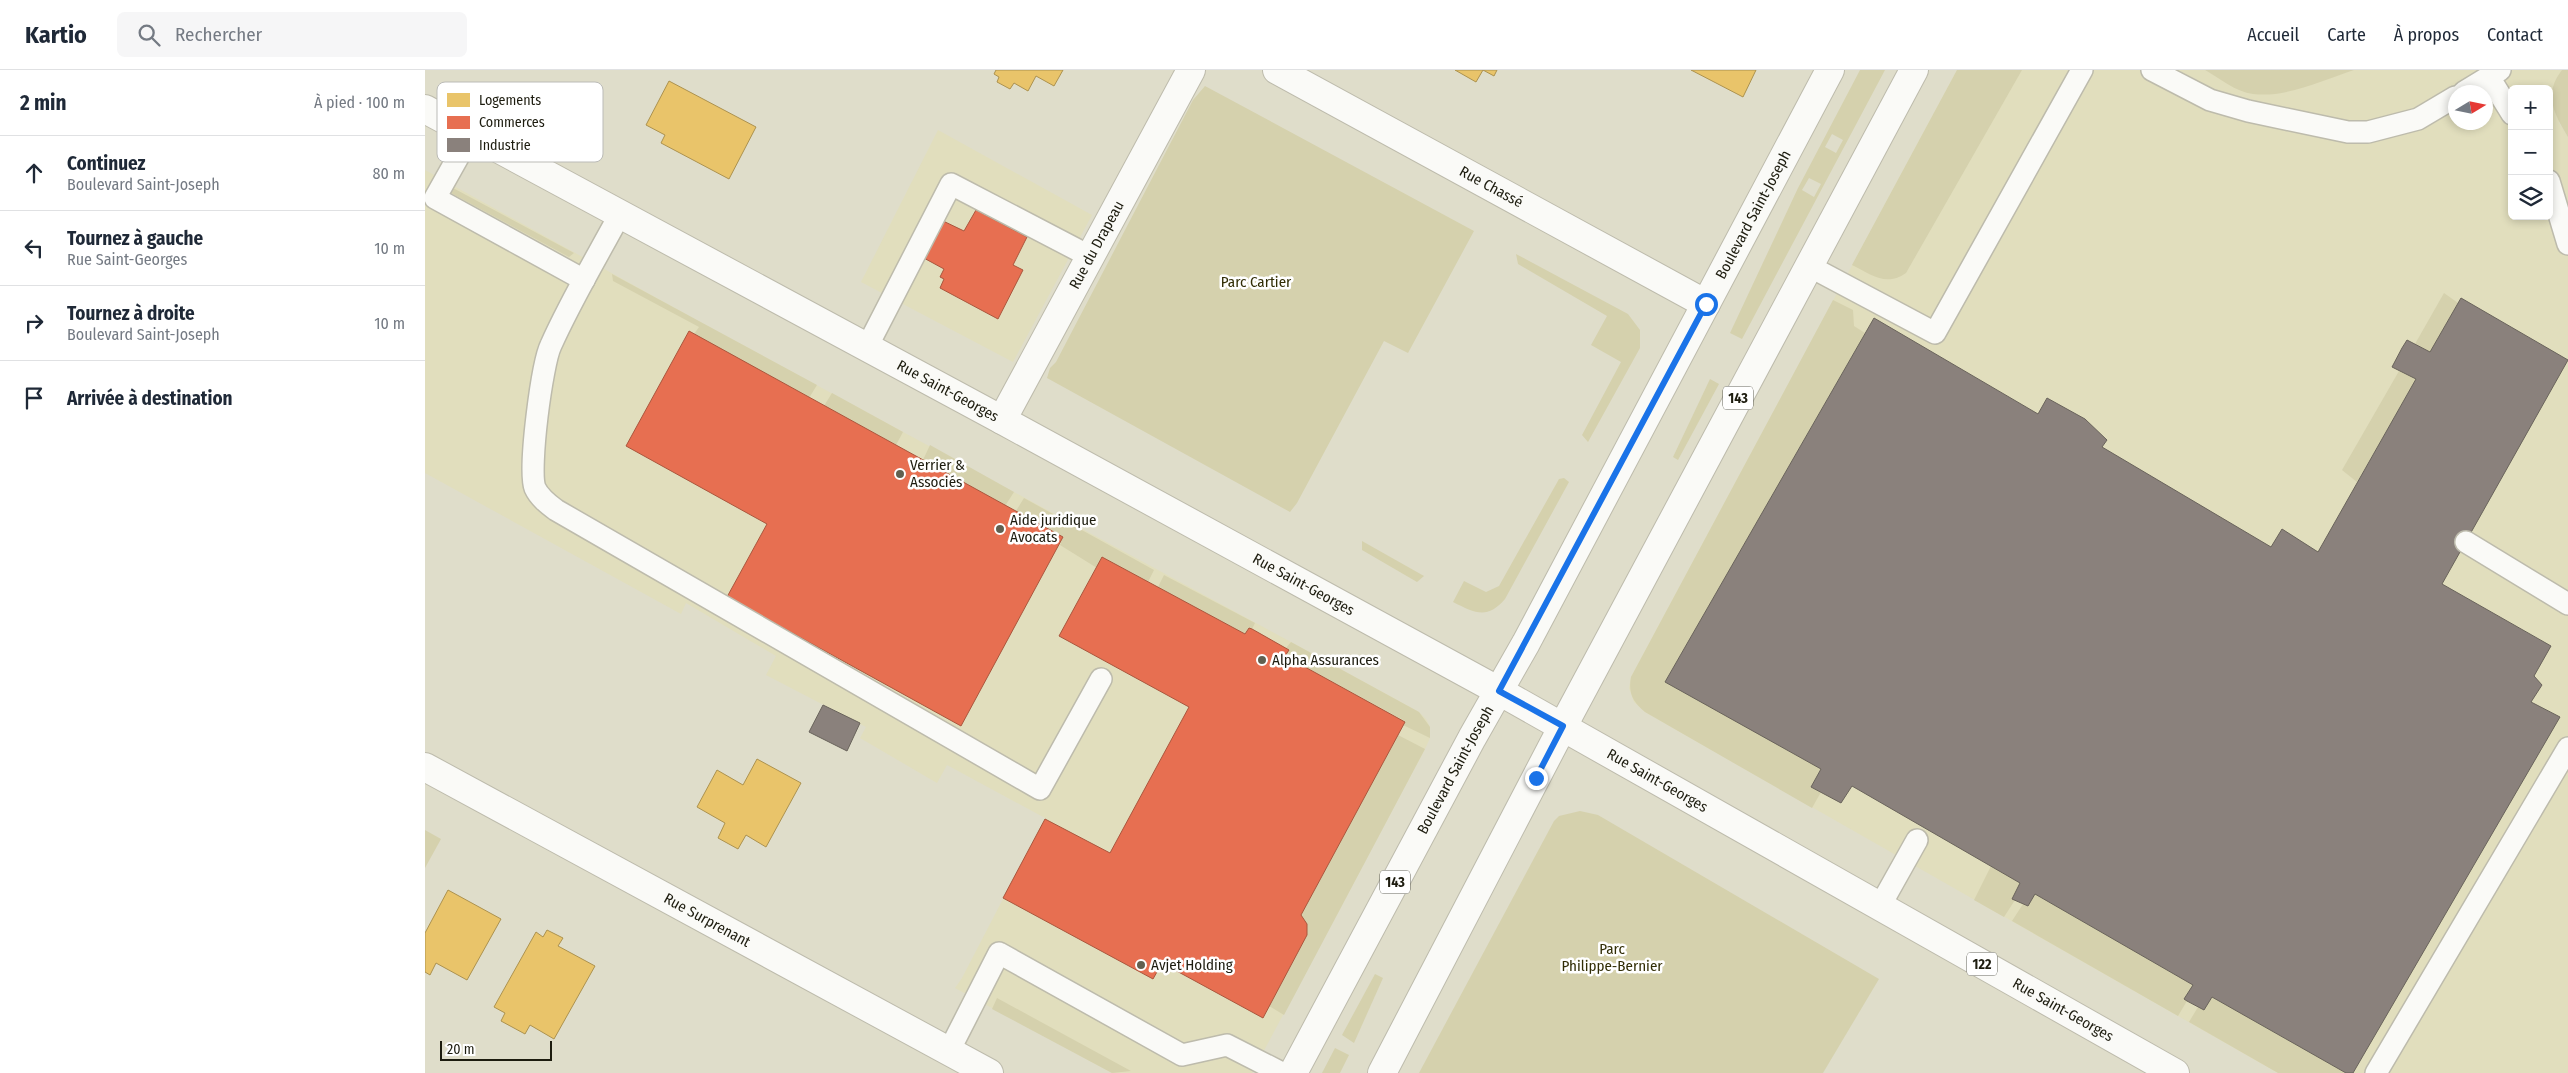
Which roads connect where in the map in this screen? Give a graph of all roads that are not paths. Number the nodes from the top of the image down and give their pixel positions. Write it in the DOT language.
graph roads {
  1 [pos="1191,70"];
  2 [pos="1277,70"];
  3 [pos="1830,70"];
  4 [pos="1915,70"];
  5 [pos="2082,70"];
  6 [pos="2152,70"];
  7 [pos="2495,74"];
  8 [pos="2179,76"];
  9 [pos="2476,85"];
  10 [pos="2448,101"];
  11 [pos="2508,105"];
  12 [pos="425,109"];
  13 [pos="437,116"];
  14 [pos="455,162"];
  15 [pos="523,162"];
  16 [pos="2553,194"];
  17 [pos="620,214"];
  18 [pos="2568,244"];
  19 [pos="1091,257"];
  20 [pos="1809,266"];
  21 [pos="584,280"];
  22 [pos="1706,304"];
  23 [pos="867,346"];
  24 [pos="1002,420"];
  25 [pos="2466,542"];
  26 [pos="2568,604"];
  27 [pos="1101,679"];
  28 [pos="1499,691"];
  29 [pos="1563,726"];
  30 [pos="2568,748"];
  31 [pos="425,766"];
  32 [pos="1917,840"];
  33 [pos="1881,906"];
  34 [pos="949,1051"];
  35 [pos="989,1073"];
  36 [pos="1282,1073"];
  37 [pos="1293,1073"];
  38 [pos="1382,1073"];
  39 [pos="2175,1073"];
  40 [pos="2376,1073"];
  1 -- 19 [label="main road, Rue du Drapeau"];
  2 -- 22 [label="main road, Rue Chassé"];
  3 -- 22 [label="main road, Boulevard Saint-Joseph / 143"];
  4 -- 20 [label="main road, 143"];
  5 -- 20 [label="lane"];
  6 -- 8 [label="lane"];
  7 -- 9 [label="lane"];
  7 -- 11 [label="lane"];
  8 -- 10 [label="lane"];
  12 -- 13 [label="main road, Rue Saint-Georges"];
  14 -- 21 [label="lane"];
  15 -- 17 [label="main road, Rue Saint-Georges"];
  16 -- 18 [label="lane"];
  17 -- 21 [label="lane"];
  17 -- 23 [label="main road, Rue Saint-Georges"];
  19 -- 23 [label="lane"];
  19 -- 24 [label="main road, Rue du Drapeau"];
  20 -- 29 [label="main road, 143"];
  21 -- 27 [label="lane"];
  22 -- 28 [label="main road, Boulevard Saint-Joseph / 143"];
  23 -- 24 [label="main road, Rue Saint-Georges"];
  24 -- 28 [label="main road, Rue Saint-Georges"];
  25 -- 26 [label="lane"];
  28 -- 29 [label="main road, Rue Saint-Georges / 122"];
  28 -- 37 [label="main road, Boulevard Saint-Joseph / 143"];
  29 -- 33 [label="main road, Rue Saint-Georges / 122"];
  29 -- 38 [label="main road, 143"];
  30 -- 40 [label="lane"];
  31 -- 34 [label="main road, Rue Surprenant"];
  32 -- 33 [label="lane"];
  33 -- 39 [label="main road, Rue Saint-Georges / 122"];
  34 -- 35 [label="main road, Rue Surprenant"];
  34 -- 36 [label="lane"];
}
